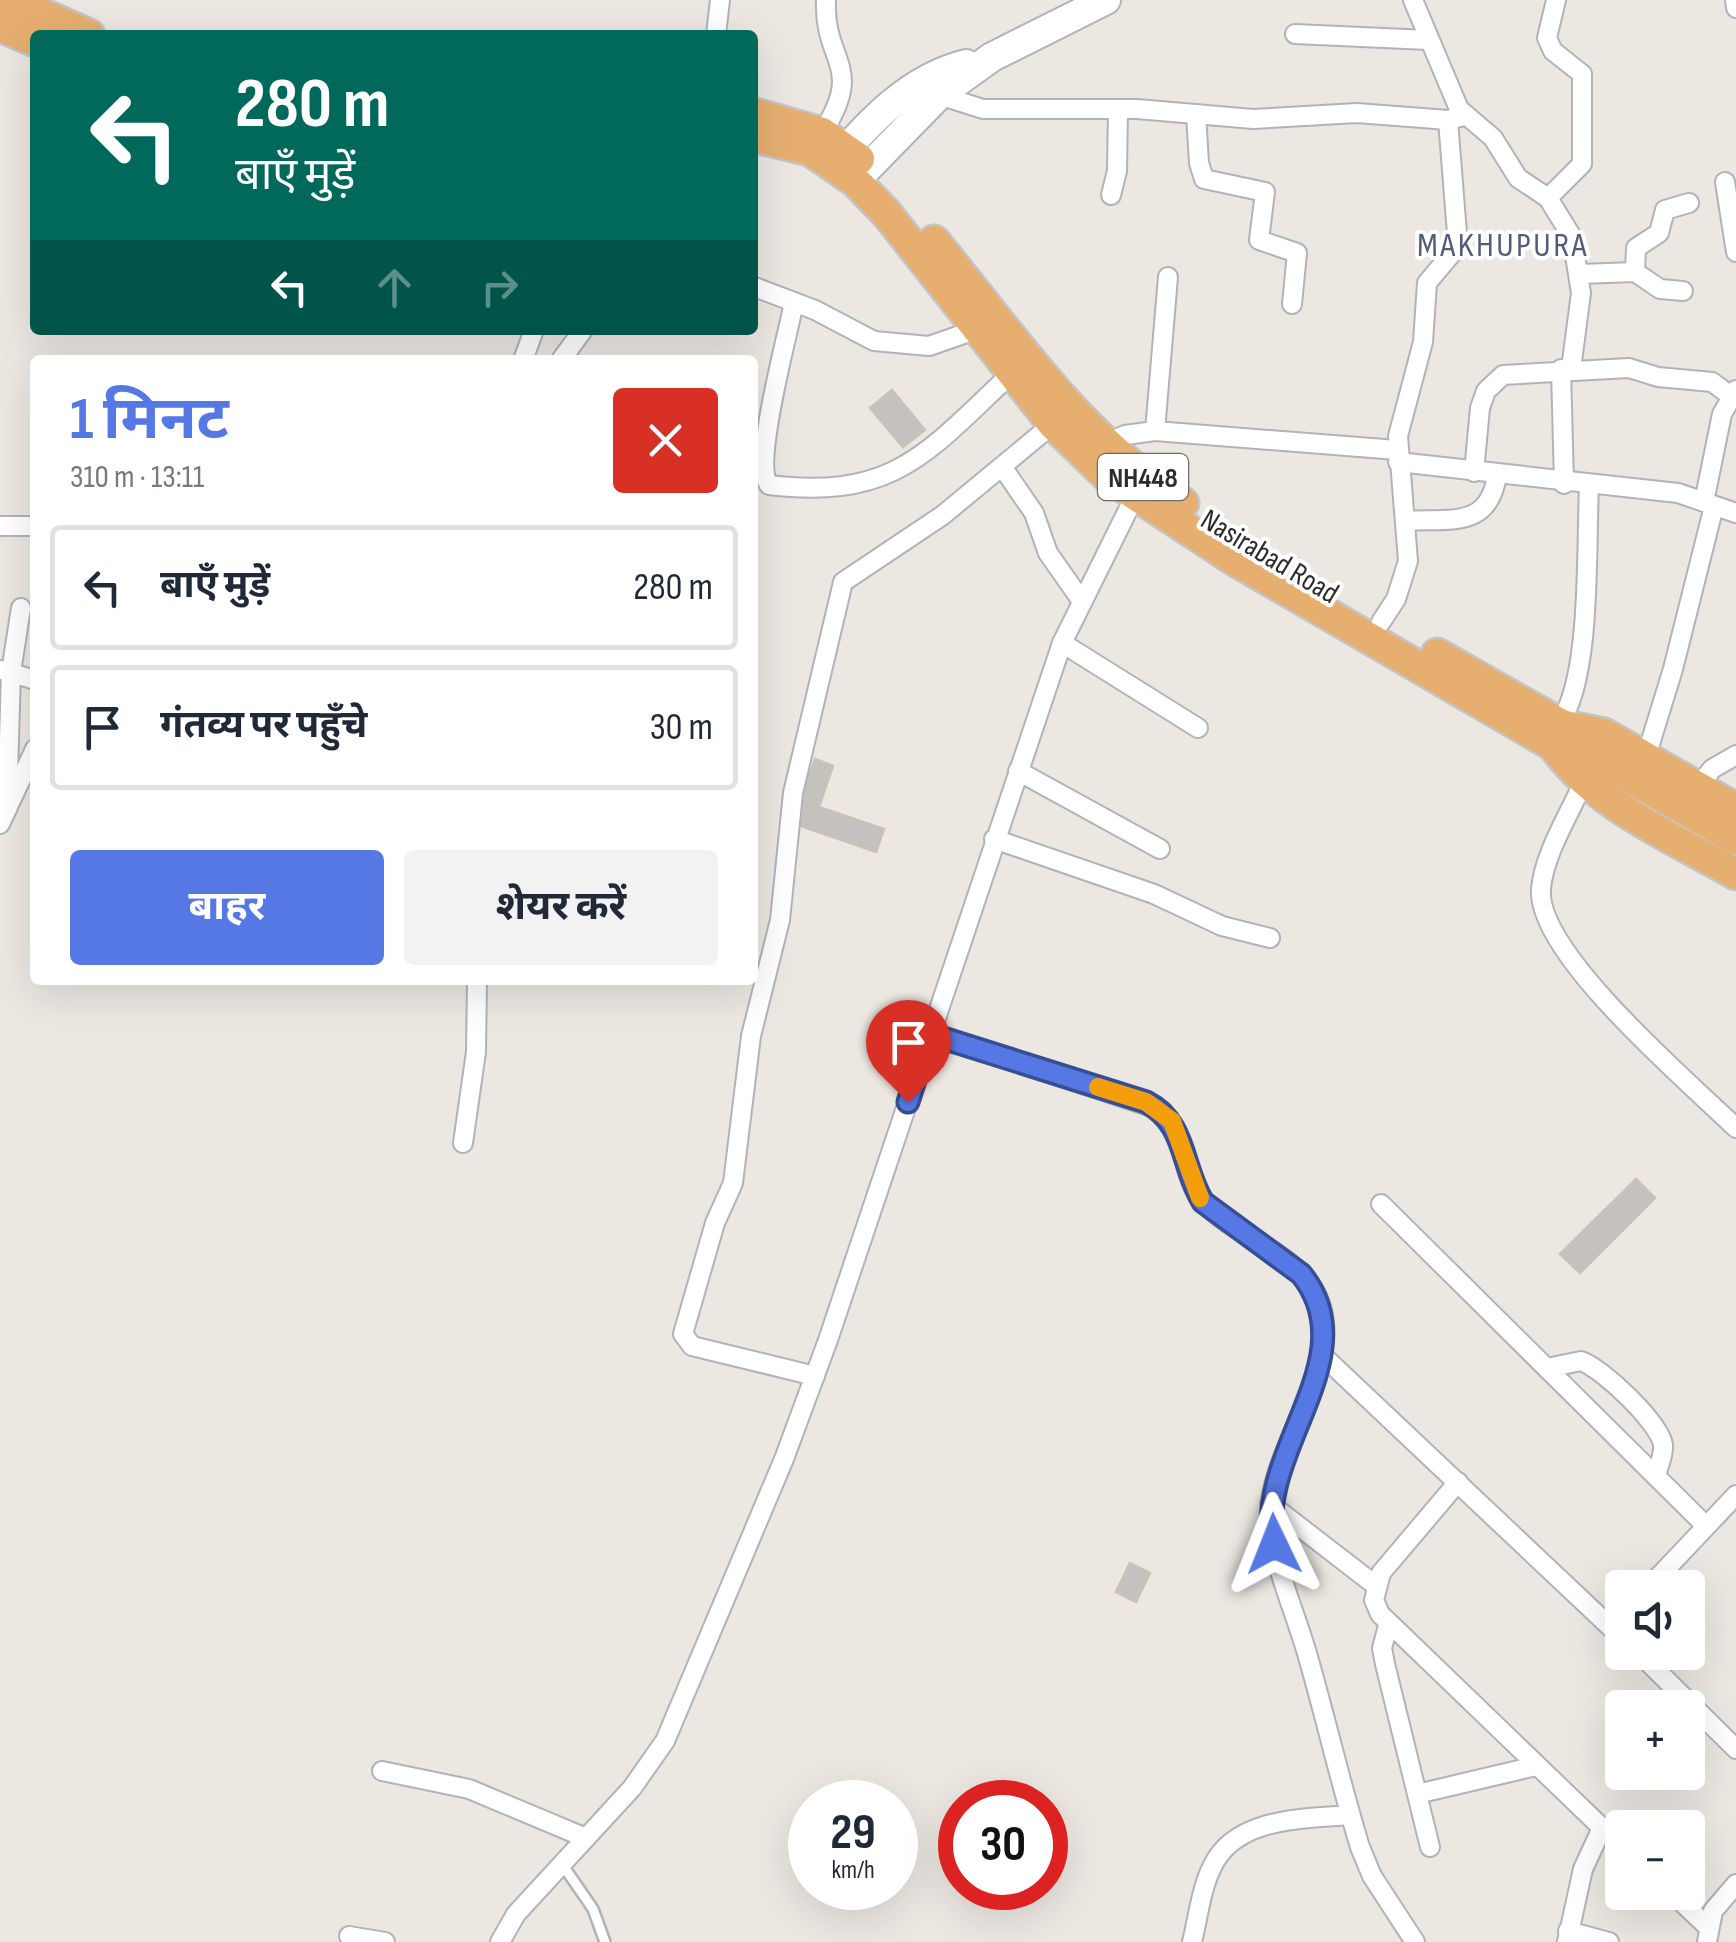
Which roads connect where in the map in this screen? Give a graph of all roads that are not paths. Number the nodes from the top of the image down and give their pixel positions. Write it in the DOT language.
graph roads {
  1 [pos="11,0"];
  2 [pos="720,0"];
  3 [pos="826,0"];
  4 [pos="1106,0"];
  5 [pos="1414,0"];
  6 [pos="1556,0"];
  7 [pos="1735,0"];
  8 [pos="1736,8"];
  9 [pos="0,26"];
  10 [pos="79,30"];
  11 [pos="717,30"];
  12 [pos="1295,34"];
  13 [pos="30,39"];
  14 [pos="1428,40"];
  15 [pos="992,58"];
  16 [pos="939,94"];
  17 [pos="1118,109"];
  18 [pos="1196,114"];
  19 [pos="758,117"];
  20 [pos="1456,118"];
  21 [pos="758,137"];
  22 [pos="845,159"];
  23 [pos="1726,182"];
  24 [pos="1111,195"];
  25 [pos="1548,198"];
  26 [pos="1690,203"];
  27 [pos="1736,252"];
  28 [pos="1635,272"];
  29 [pos="1580,274"];
  30 [pos="1168,277"];
  31 [pos="758,288"];
  32 [pos="1683,291"];
  33 [pos="794,302"];
  34 [pos="1292,304"];
  35 [pos="978,329"];
  36 [pos="1566,369"];
  37 [pos="1012,373"];
  38 [pos="1733,393"];
  39 [pos="1052,424"];
  40 [pos="1156,431"];
  41 [pos="1104,444"];
  42 [pos="1398,456"];
  43 [pos="1003,468"];
  44 [pos="1474,472"];
  45 [pos="1497,475"];
  46 [pos="1564,484"];
  47 [pos="1588,486"];
  48 [pos="1135,496"];
  49 [pos="1709,504"];
  50 [pos="1736,514"];
  51 [pos="1405,520"];
  52 [pos="0,526"];
  53 [pos="30,526"];
  54 [pos="1081,600"];
  55 [pos="21,608"];
  56 [pos="1381,622"];
  57 [pos="1062,643"];
  58 [pos="6,671"];
  59 [pos="30,678"];
  60 [pos="1198,728"];
  61 [pos="1558,731"];
  62 [pos="1736,756"];
  63 [pos="1646,757"];
  64 [pos="30,760"];
  65 [pos="1018,770"];
  66 [pos="1594,773"];
  67 [pos="1698,787"];
  68 [pos="1736,809"];
  69 [pos="3,817"];
  70 [pos="994,839"];
  71 [pos="1736,840"];
  72 [pos="1160,849"];
  73 [pos="1736,874"];
  74 [pos="1270,938"];
  75 [pos="477,985"];
  76 [pos="930,1034"];
  77 [pos="1736,1128"];
  78 [pos="463,1143"];
  79 [pos="1381,1204"];
  80 [pos="1322,1355"];
  81 [pos="1547,1368"];
  82 [pos="815,1376"];
  83 [pos="1656,1476"];
  84 [pos="1458,1482"];
  85 [pos="1736,1495"];
  86 [pos="1270,1504"];
  87 [pos="1705,1525"];
  88 [pos="1664,1570"];
  89 [pos="1374,1585"];
  90 [pos="1605,1614"];
  91 [pos="1388,1626"];
  92 [pos="1656,1670"];
  93 [pos="1736,1750"];
  94 [pos="1536,1766"];
  95 [pos="382,1771"];
  96 [pos="1417,1794"];
  97 [pos="1350,1814"];
  98 [pos="1602,1828"];
  99 [pos="1605,1831"];
  100 [pos="586,1838"];
  101 [pos="1430,1848"];
  102 [pos="562,1864"];
  103 [pos="1736,1884"];
  104 [pos="1687,1910"];
  105 [pos="1708,1934"];
  106 [pos="349,1936"];
  107 [pos="1568,1937"];
  108 [pos="385,1942"];
  109 [pos="500,1942"];
  110 [pos="605,1942"];
  111 [pos="1192,1942"];
  112 [pos="1415,1942"];
  113 [pos="1609,1942"];
  1 -- 10 [label="highway"];
  2 -- 11 [label="street"];
  3 -- 22 [label="street"];
  4 -- 15 [label="main road"];
  5 -- 14 [label="street"];
  6 -- 25 [label="street"];
  7 -- 8 [label="street"];
  9 -- 13 [label="highway"];
  12 -- 14 [label="street"];
  14 -- 20 [label="street"];
  15 -- 16 [label="main road"];
  15 -- 22 [label="main road"];
  16 -- 17 [label="street"];
  16 -- 22 [label="main road"];
  17 -- 18 [label="street"];
  17 -- 24 [label="street"];
  18 -- 20 [label="street"];
  18 -- 34 [label="street"];
  19 -- 22 [label="highway, Nasirabad Road / NH448"];
  20 -- 25 [label="street"];
  20 -- 42 [label="street"];
  21 -- 22 [label="highway, Nasirabad Road / NH448"];
  22 -- 35 [label="highway, Nasirabad Road / NH448"];
  22 -- 41 [label="highway, Nasirabad Road / NH448"];
  23 -- 27 [label="street"];
  25 -- 29 [label="street"];
  26 -- 28 [label="street"];
  28 -- 29 [label="street"];
  28 -- 32 [label="street"];
  29 -- 36 [label="street"];
  30 -- 40 [label="street"];
  31 -- 33 [label="street"];
  33 -- 35 [label="street"];
  33 -- 37 [label="street"];
  35 -- 37 [label="highway, Nasirabad Road / NH448"];
  36 -- 38 [label="street"];
  36 -- 44 [label="street"];
  36 -- 46 [label="street"];
  37 -- 39 [label="highway, Nasirabad Road / NH448"];
  38 -- 49 [label="street"];
  39 -- 43 [label="street"];
  39 -- 48 [label="highway, Nasirabad Road / NH448"];
  40 -- 41 [label="street"];
  40 -- 42 [label="street"];
  41 -- 56 [label="highway, Nasirabad Road / NH448"];
  42 -- 44 [label="street"];
  42 -- 51 [label="street"];
  43 -- 54 [label="street"];
  43 -- 82 [label="street"];
  44 -- 45 [label="street"];
  45 -- 46 [label="street"];
  45 -- 51 [label="street"];
  46 -- 47 [label="street"];
  47 -- 49 [label="street"];
  47 -- 61 [label="street"];
  48 -- 54 [label="street"];
  48 -- 61 [label="highway, Nasirabad Road / NH448"];
  49 -- 50 [label="street"];
  49 -- 63 [label="street"];
  51 -- 56 [label="street"];
  52 -- 53 [label="street"];
  54 -- 57 [label="street"];
  55 -- 58 [label="street"];
  56 -- 61 [label="highway, Nasirabad Road / NH448"];
  57 -- 60 [label="street"];
  57 -- 65 [label="street"];
  58 -- 59 [label="street"];
  58 -- 69 [label="street"];
  61 -- 63 [label="highway"];
  61 -- 66 [label="highway, Nasirabad Road / NH448"];
  62 -- 67 [label="street"];
  63 -- 67 [label="highway"];
  64 -- 69 [label="street"];
  65 -- 70 [label="street"];
  65 -- 72 [label="street"];
  66 -- 71 [label="highway, Nasirabad Road / NH448"];
  66 -- 73 [label="highway"];
  66 -- 77 [label="street"];
  67 -- 68 [label="highway"];
  70 -- 74 [label="street"];
  70 -- 76 [label="street"];
  75 -- 78 [label="street"];
  76 -- 80 [label="street"];
  76 -- 82 [label="street"];
  79 -- 81 [label="street"];
  80 -- 84 [label="street"];
  80 -- 86 [label="street"];
  81 -- 83 [label="street"];
  81 -- 83 [label="street"];
  82 -- 100 [label="street"];
  83 -- 87 [label="street"];
  84 -- 89 [label="street"];
  84 -- 90 [label="street"];
  85 -- 87 [label="street"];
  86 -- 89 [label="street"];
  86 -- 97 [label="street"];
  87 -- 88 [label="street"];
  89 -- 91 [label="street"];
  91 -- 94 [label="street"];
  91 -- 96 [label="street"];
  92 -- 93 [label="street"];
  94 -- 96 [label="street"];
  94 -- 98 [label="street"];
  95 -- 100 [label="street"];
  96 -- 101 [label="street"];
  97 -- 111 [label="street"];
  97 -- 112 [label="street"];
  98 -- 99 [label="street"];
  98 -- 107 [label="street"];
  100 -- 102 [label="street"];
  102 -- 109 [label="street"];
  102 -- 110 [label="lane"];
  103 -- 105 [label="street"];
  104 -- 105 [label="street"];
  106 -- 108 [label="street"];
  107 -- 113 [label="street"];
}
